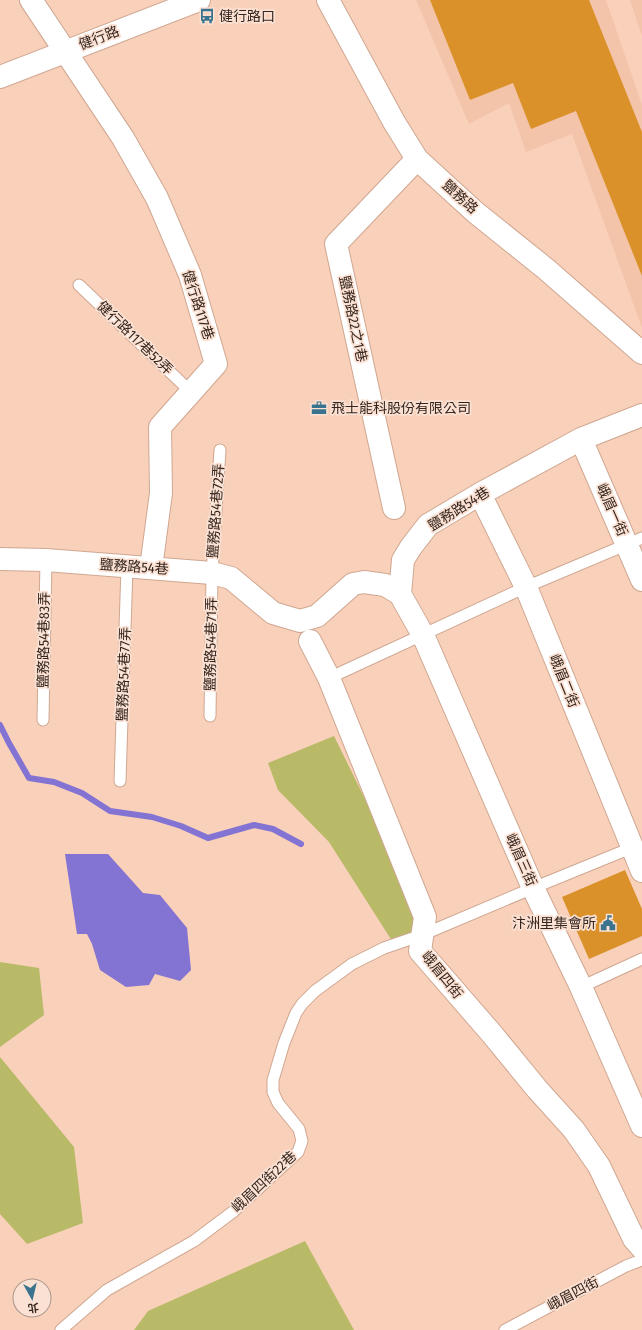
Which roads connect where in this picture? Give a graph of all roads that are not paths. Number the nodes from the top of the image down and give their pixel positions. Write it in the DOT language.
graph roads {
  1 [pos="32,0"];
  2 [pos="199,0"];
  3 [pos="328,0"];
  4 [pos="66,51"];
  5 [pos="0,77"];
  6 [pos="417,159"];
  7 [pos="79,285"];
  8 [pos="642,353"];
  9 [pos="190,392"];
  10 [pos="642,415"];
  11 [pos="581,439"];
  12 [pos="220,450"];
  13 [pos="480,494"];
  14 [pos="394,508"];
  15 [pos="634,541"];
  16 [pos="0,559"];
  17 [pos="46,560"];
  18 [pos="127,567"];
  19 [pos="151,568"];
  20 [pos="212,573"];
  21 [pos="642,580"];
  22 [pos="526,588"];
  23 [pos="400,594"];
  24 [pos="423,635"];
  25 [pos="310,641"];
  26 [pos="329,678"];
  27 [pos="210,716"];
  28 [pos="42,720"];
  29 [pos="120,781"];
  30 [pos="638,846"];
  31 [pos="642,871"];
  32 [pos="533,888"];
  33 [pos="422,936"];
  34 [pos="642,959"];
  35 [pos="581,987"];
  36 [pos="642,1126"];
  37 [pos="642,1248"];
  38 [pos="642,1260"];
  39 [pos="61,1330"];
  40 [pos="505,1330"];
  1 -- 4 [label="street"];
  2 -- 4 [label="street, 健行路"];
  3 -- 6 [label="street, 鹽務路"];
  4 -- 5 [label="street, 健行路"];
  4 -- 9 [label="street, 健行路117巷"];
  6 -- 8 [label="street, 鹽務路"];
  6 -- 14 [label="street, 鹽務路22之1巷"];
  7 -- 9 [label="lane, 健行路117巷52弄"];
  9 -- 19 [label="street, 健行路117巷"];
  10 -- 11 [label="street, 鹽務路54巷"];
  11 -- 13 [label="street, 鹽務路54巷"];
  11 -- 15 [label="street, 峨眉一街"];
  12 -- 20 [label="lane, 鹽務路54巷72弄"];
  13 -- 22 [label="street, 峨眉二街"];
  13 -- 23 [label="street, 鹽務路54巷"];
  15 -- 21 [label="street, 峨眉一街"];
  15 -- 22 [label="lane"];
  16 -- 17 [label="street, 鹽務路54巷"];
  17 -- 18 [label="street, 鹽務路54巷"];
  17 -- 28 [label="lane, 鹽務路54巷83弄"];
  18 -- 19 [label="street, 鹽務路54巷"];
  18 -- 29 [label="lane, 鹽務路54巷77弄"];
  19 -- 20 [label="street, 鹽務路54巷"];
  20 -- 23 [label="street, 鹽務路54巷"];
  20 -- 27 [label="lane, 鹽務路54巷71弄"];
  22 -- 24 [label="lane"];
  22 -- 30 [label="street, 峨眉二街"];
  23 -- 24 [label="street, 峨眉三街"];
  24 -- 26 [label="lane"];
  24 -- 32 [label="street, 峨眉三街"];
  25 -- 26 [label="street, 峨眉四街"];
  26 -- 33 [label="street, 峨眉四街"];
  30 -- 31 [label="street, 峨眉二街"];
  30 -- 32 [label="lane, 峨眉四街22巷"];
  32 -- 33 [label="lane, 峨眉四街22巷"];
  32 -- 35 [label="street, 峨眉三街"];
  33 -- 37 [label="street, 峨眉四街"];
  33 -- 39 [label="lane, 峨眉四街22巷"];
  34 -- 35 [label="lane"];
  35 -- 36 [label="street, 峨眉三街"];
  38 -- 40 [label="lane, 峨眉四街"];
}
